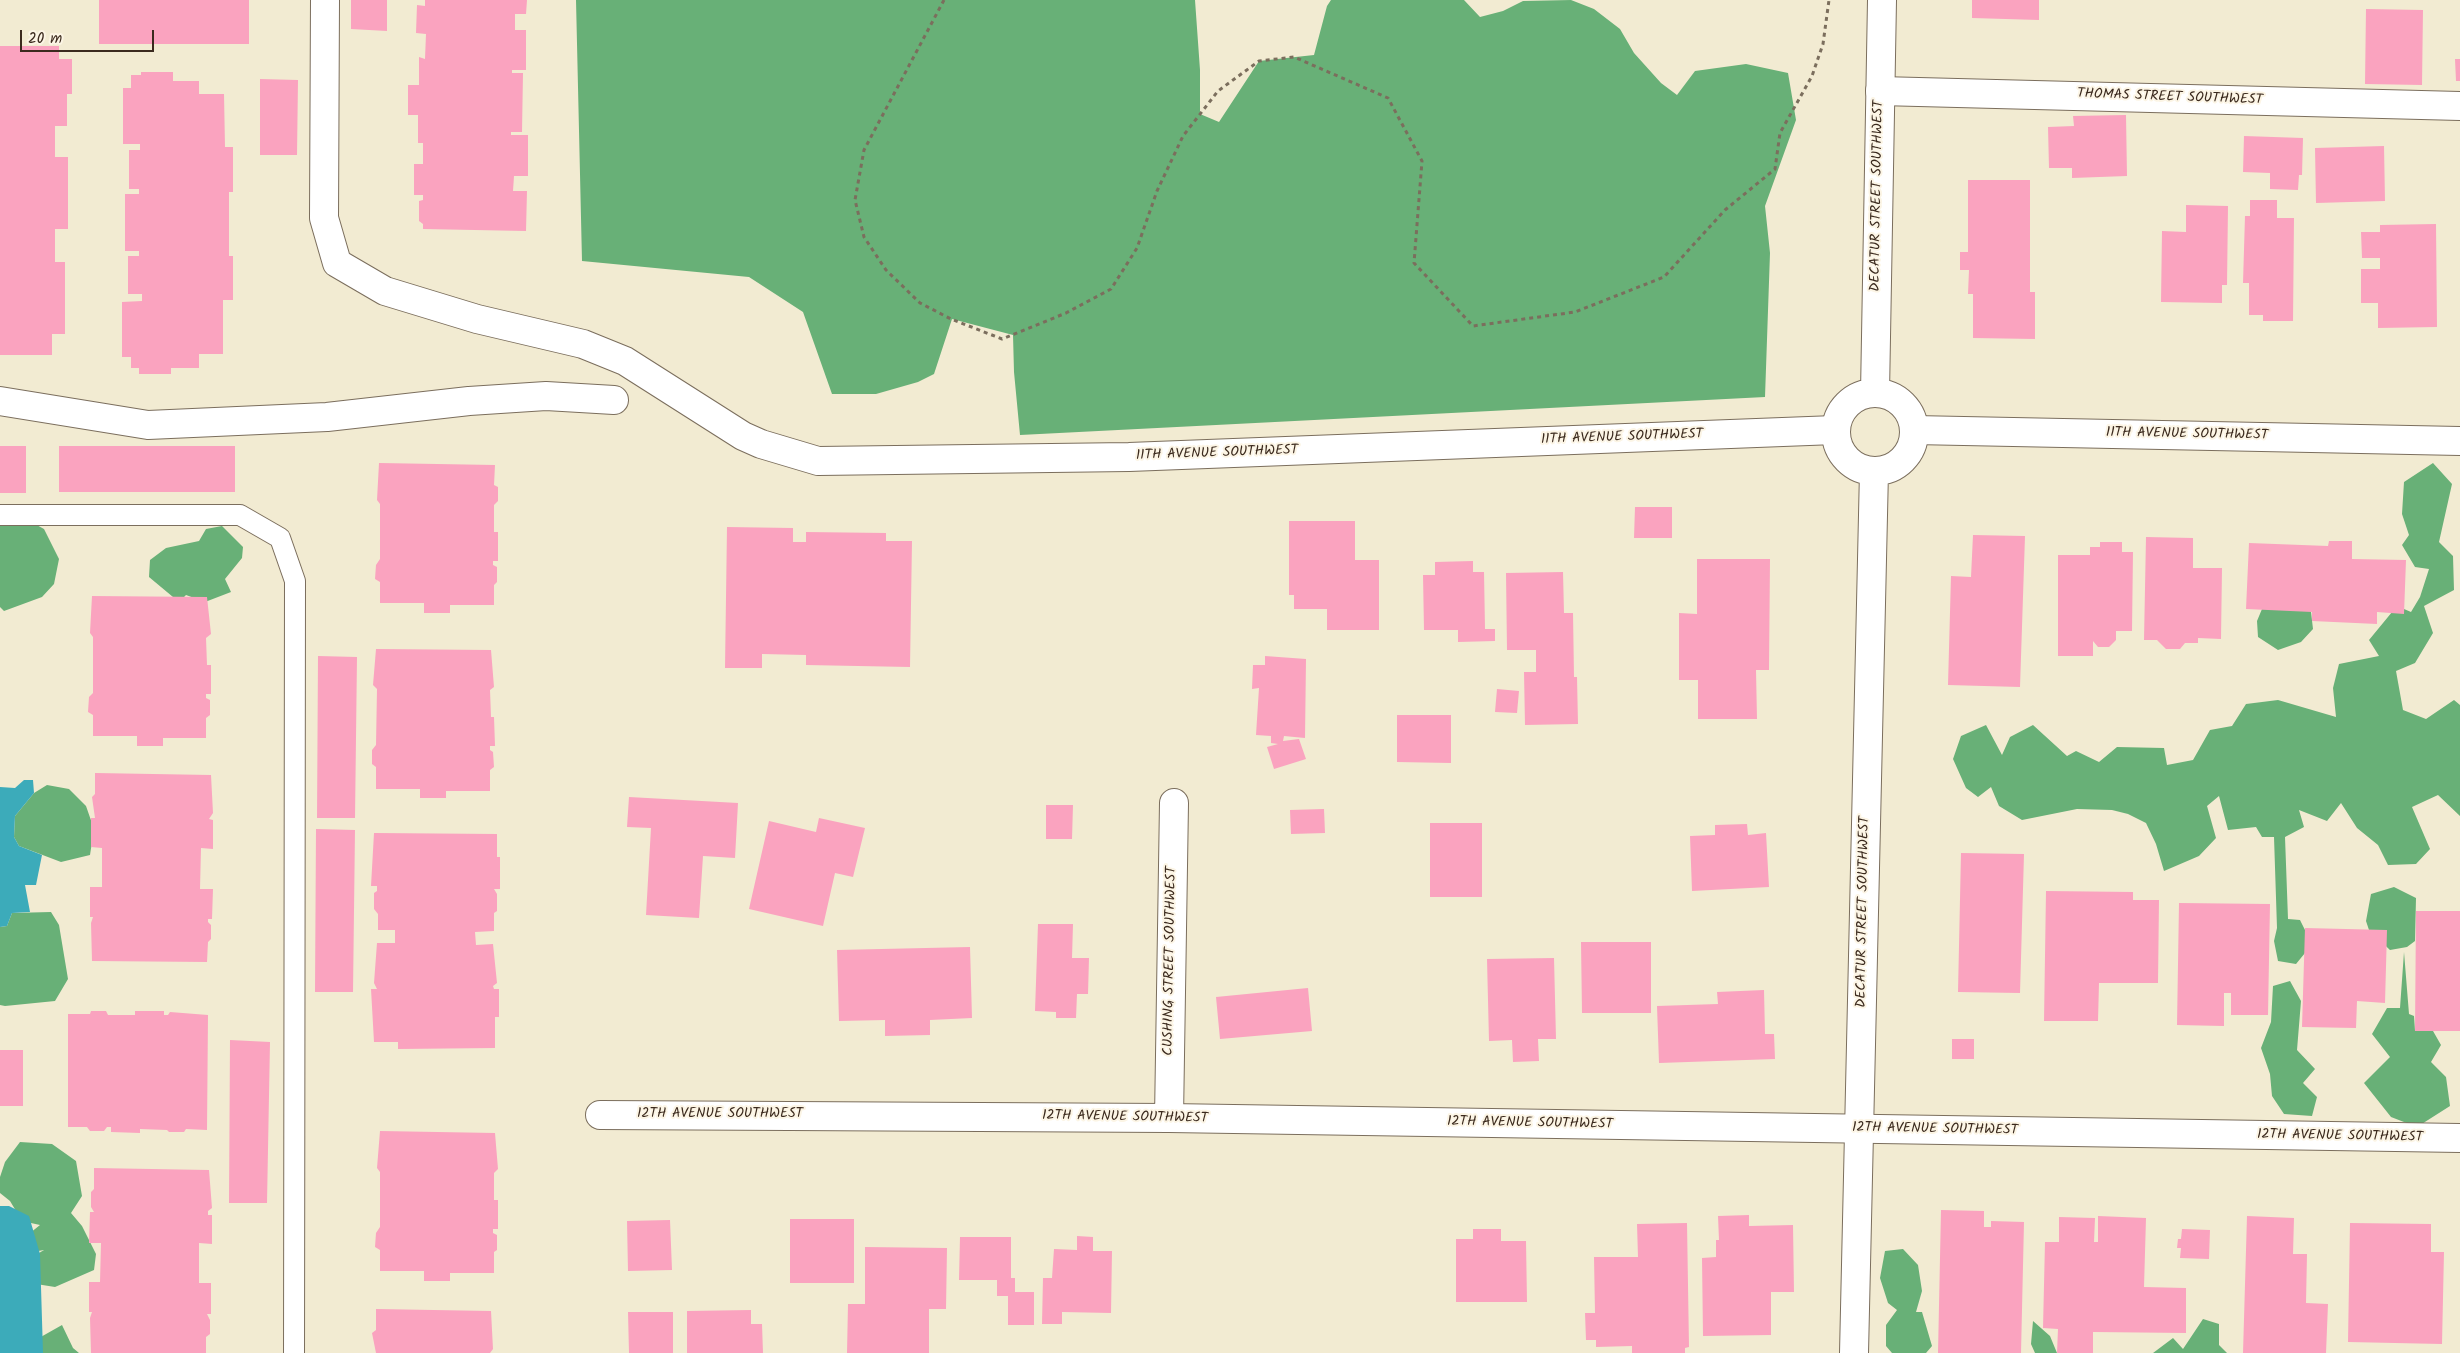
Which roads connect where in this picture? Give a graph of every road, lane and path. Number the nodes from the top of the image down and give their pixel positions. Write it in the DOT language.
graph roads {
  1 [pos="325,0"];
  2 [pos="944,0"];
  3 [pos="1829,0"];
  4 [pos="1882,0"];
  5 [pos="1880,91"];
  6 [pos="2460,106"];
  7 [pos="1874,393"];
  8 [pos="614,400"];
  9 [pos="0,401"];
  10 [pos="1835,430"];
  11 [pos="1914,430"];
  12 [pos="2460,442"];
  13 [pos="1874,471"];
  14 [pos="0,515"];
  15 [pos="1174,803"];
  16 [pos="600,1115"];
  17 [pos="1169,1118"];
  18 [pos="1859,1129"];
  19 [pos="2460,1138"];
  20 [pos="294,1353"];
  21 [pos="1854,1353"];
  1 -- 10 [label="street, 11TH AVENUE SOUTHWEST"];
  2 -- 3 [label="path"];
  4 -- 5 [label="street, DECATUR STREET SOUTHWEST"];
  5 -- 6 [label="street, THOMAS STREET SOUTHWEST"];
  5 -- 7 [label="street, DECATUR STREET SOUTHWEST"];
  7 -- 10 [label="street"];
  7 -- 11 [label="street"];
  8 -- 9 [label="street"];
  10 -- 13 [label="street"];
  11 -- 12 [label="street, 11TH AVENUE SOUTHWEST"];
  11 -- 13 [label="street"];
  13 -- 18 [label="street, DECATUR STREET SOUTHWEST"];
  14 -- 20 [label="lane"];
  15 -- 17 [label="street, CUSHING STREET SOUTHWEST"];
  16 -- 17 [label="street, 12TH AVENUE SOUTHWEST"];
  17 -- 18 [label="street, 12TH AVENUE SOUTHWEST"];
  18 -- 19 [label="street, 12TH AVENUE SOUTHWEST"];
  18 -- 21 [label="street, DECATUR STREET SOUTHWEST"];
}
